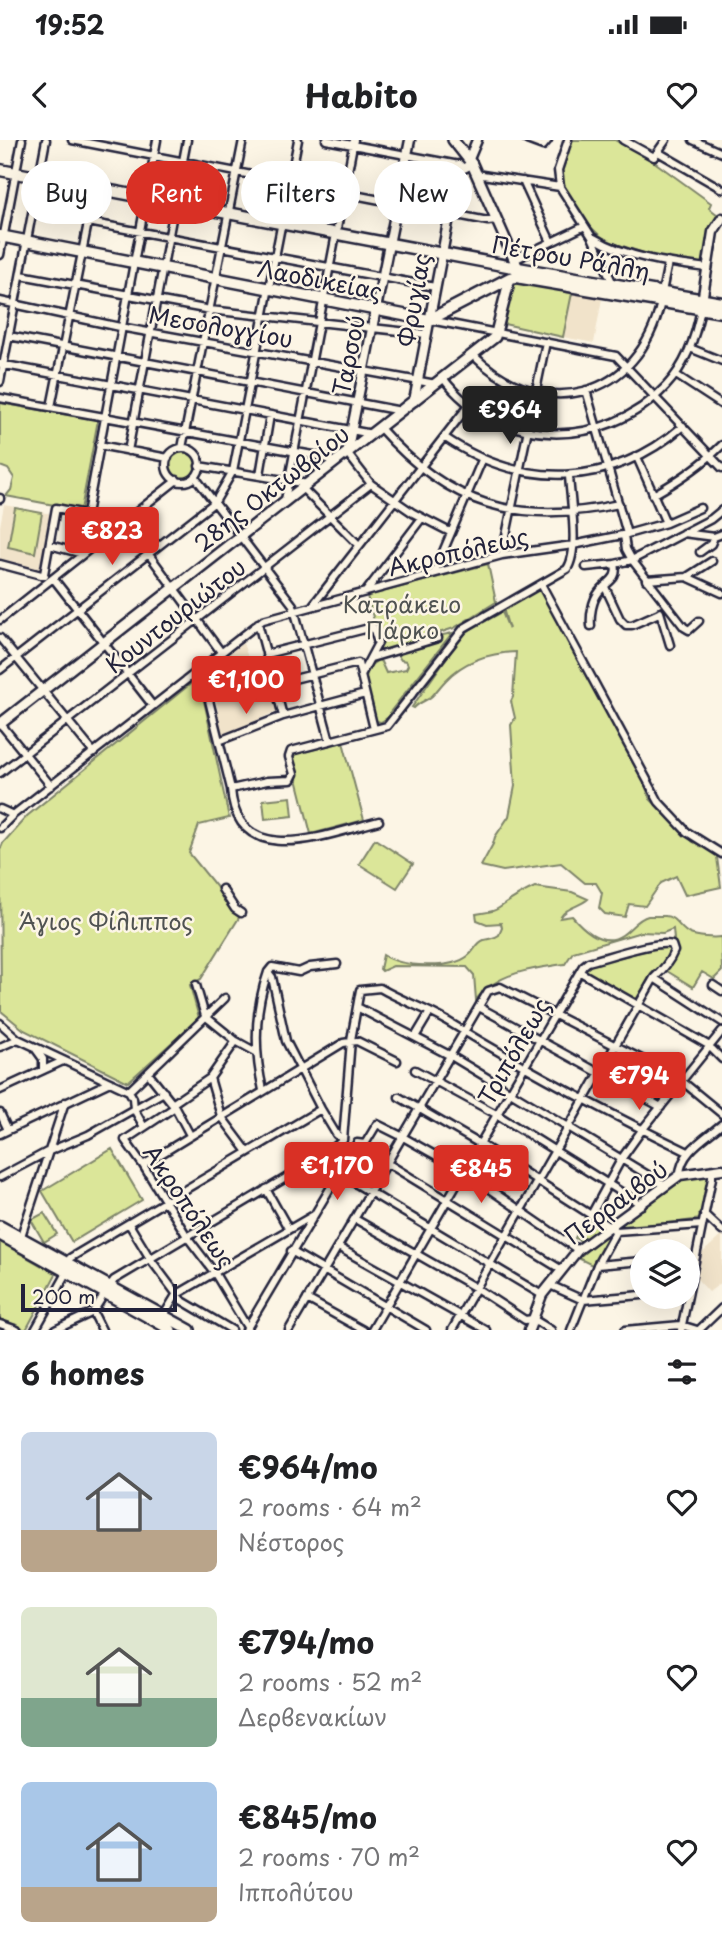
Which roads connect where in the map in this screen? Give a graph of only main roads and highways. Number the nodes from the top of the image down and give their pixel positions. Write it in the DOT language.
graph roads {
  1 [pos="453,140"];
  2 [pos="0,170"];
  3 [pos="2,236"];
  4 [pos="496,264"];
  5 [pos="514,271"];
  6 [pos="498,284"];
  7 [pos="662,297"];
  8 [pos="722,303"];
  9 [pos="702,304"];
  10 [pos="722,312"];
  11 [pos="429,320"];
  12 [pos="0,723"];
  13 [pos="0,1226"];
  14 [pos="0,1235"];
  15 [pos="108,1290"];
  16 [pos="164,1329"];
  17 [pos="190,1330"];
  1 -- 5 [label="main road"];
  2 -- 4 [label="main road, Πέτρου Ράλλη"];
  3 -- 11 [label="main road, Λαοδικείας"];
  4 -- 5 [label="main road, Πέτρου Ράλλη"];
  4 -- 6 [label="main road"];
  5 -- 6 [label="main road, Πέτρου Ράλλη"];
  5 -- 7 [label="main road, Πέτρου Ράλλη"];
  5 -- 7 [label="main road, Πέτρου Ράλλη"];
  5 -- 12 [label="main road, 28ης Οκτωβρίου"];
  6 -- 11 [label="main road, Πέτρου Ράλλη"];
  7 -- 9 [label="main road, Πέτρου Ράλλη"];
  8 -- 9 [label="main road, Πέτρου Ράλλη"];
  9 -- 10 [label="main road, Πέτρου Ράλλη"];
  13 -- 15 [label="main road"];
  14 -- 15 [label="main road"];
  15 -- 16 [label="main road"];
  15 -- 17 [label="main road"];
}
